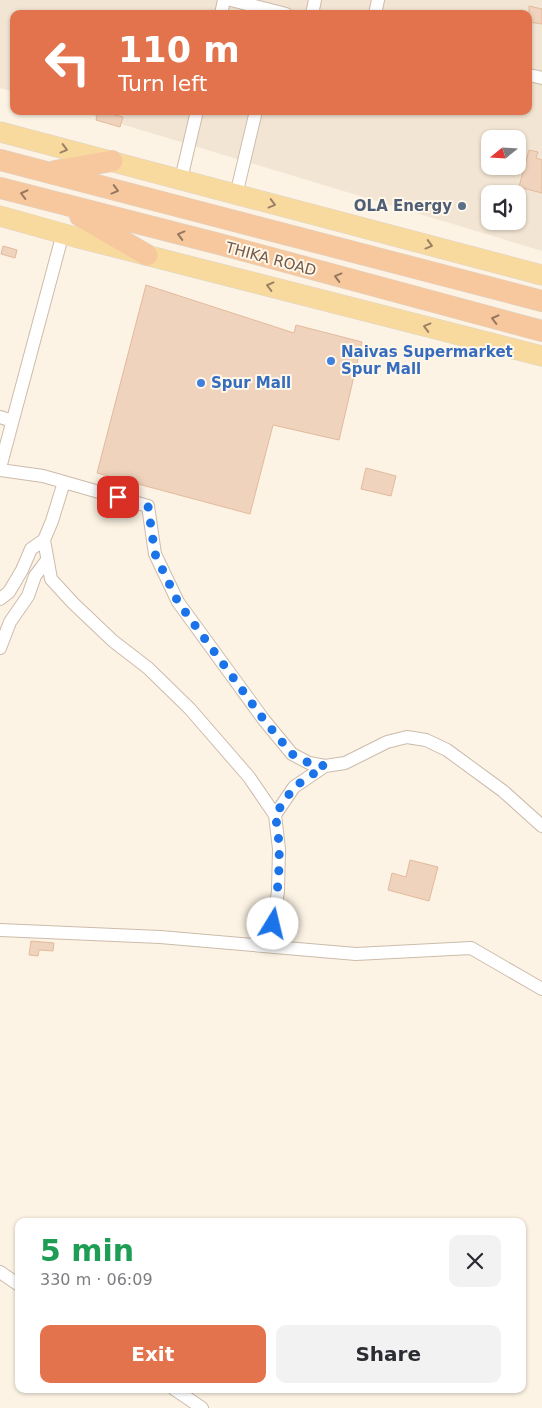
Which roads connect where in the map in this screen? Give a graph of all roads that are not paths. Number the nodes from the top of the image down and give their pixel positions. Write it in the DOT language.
graph roads {
  1 [pos="232,0"];
  2 [pos="270,10"];
  3 [pos="196,115"];
  4 [pos="255,115"];
  5 [pos="0,132"];
  6 [pos="0,160"];
  7 [pos="112,161"];
  8 [pos="48,173"];
  9 [pos="181,179"];
  10 [pos="0,188"];
  11 [pos="236,195"];
  12 [pos="57,202"];
  13 [pos="2,221"];
  14 [pos="63,233"];
  15 [pos="146,255"];
  16 [pos="542,275"];
  17 [pos="542,301"];
  18 [pos="542,331"];
  19 [pos="542,356"];
  20 [pos="6,419"];
  21 [pos="0,469"];
  22 [pos="64,482"];
  23 [pos="44,540"];
  24 [pos="47,560"];
  25 [pos="0,599"];
  26 [pos="0,648"];
  27 [pos="325,766"];
  28 [pos="275,815"];
  29 [pos="542,826"];
  30 [pos="0,930"];
  31 [pos="278,947"];
  32 [pos="542,989"];
  33 [pos="0,1272"];
  34 [pos="15,1282"];
  35 [pos="180,1393"];
  36 [pos="202,1408"];
  1 -- 2 [label="street"];
  3 -- 9 [label="street"];
  4 -- 11 [label="street"];
  5 -- 7 [label="main road, one-way"];
  6 -- 8 [label="highway, THIKA ROAD"];
  7 -- 8 [label="highway"];
  7 -- 9 [label="main road"];
  8 -- 17 [label="highway, THIKA ROAD, one-way"];
  9 -- 11 [label="main road"];
  12 -- 10 [label="highway, THIKA ROAD, one-way"];
  11 -- 16 [label="main road, one-way"];
  12 -- 15 [label="highway"];
  18 -- 12 [label="highway, THIKA ROAD, one-way"];
  13 -- 14 [label="main road, THIKA ROAD"];
  14 -- 15 [label="main road, THIKA ROAD"];
  14 -- 20 [label="street"];
  19 -- 15 [label="main road, THIKA ROAD, one-way"];
  20 -- 21 [label="street"];
  21 -- 22 [label="street"];
  22 -- 23 [label="street"];
  22 -- 27 [label="street"];
  23 -- 24 [label="street"];
  23 -- 25 [label="street"];
  24 -- 26 [label="street"];
  24 -- 28 [label="street"];
  27 -- 28 [label="street"];
  27 -- 29 [label="street"];
  28 -- 31 [label="street"];
  30 -- 31 [label="street"];
  31 -- 32 [label="street"];
  33 -- 34 [label="street"];
  35 -- 36 [label="street"];
}
